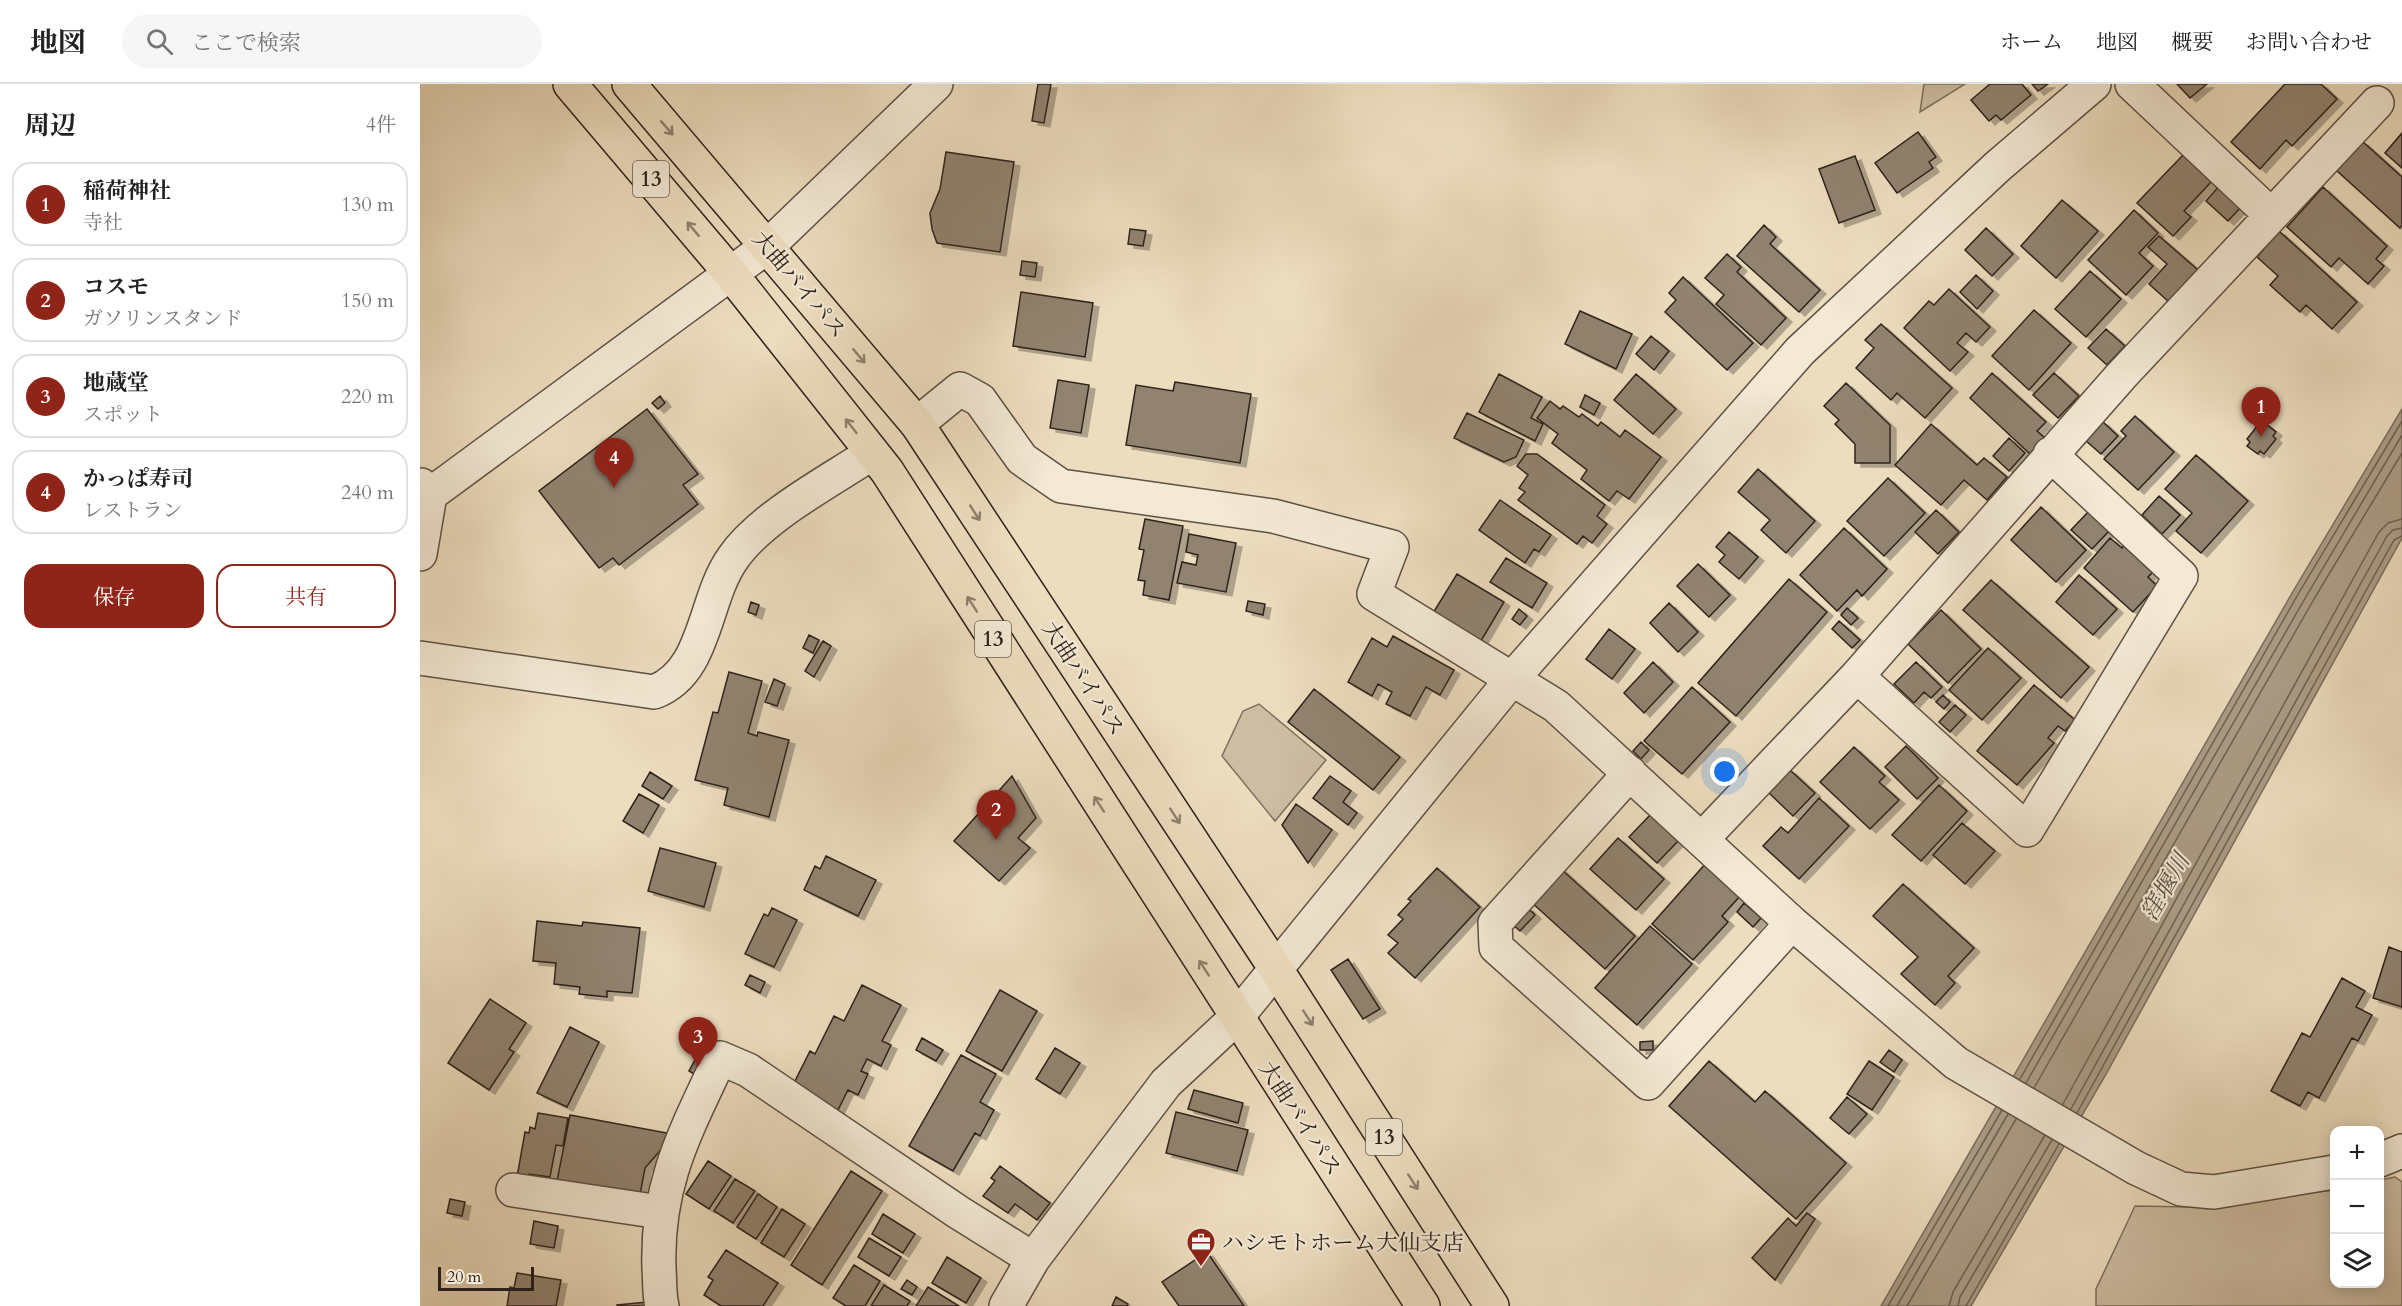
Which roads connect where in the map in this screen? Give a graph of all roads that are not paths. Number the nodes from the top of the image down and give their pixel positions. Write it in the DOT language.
graph roads {
  1 [pos="570,84"];
  2 [pos="629,84"];
  3 [pos="936,84"];
  4 [pos="2094,84"];
  5 [pos="2132,84"];
  6 [pos="2377,103"];
  7 [pos="2271,215"];
  8 [pos="768,246"];
  9 [pos="731,274"];
  10 [pos="916,424"];
  11 [pos="872,453"];
  12 [pos="2050,454"];
  13 [pos="423,493"];
  14 [pos="420,554"];
  15 [pos="420,658"];
  16 [pos="1857,676"];
  17 [pos="1512,679"];
  18 [pos="1630,773"];
  19 [pos="1702,839"];
  20 [pos="1792,923"];
  21 [pos="1276,969"];
  22 [pos="1236,1018"];
  23 [pos="2402,1151"];
  24 [pos="2384,1158"];
  25 [pos="2330,1173"];
  26 [pos="513,1190"];
  27 [pos="660,1212"];
  28 [pos="1033,1259"];
  29 [pos="662,1306"];
  30 [pos="1006,1306"];
  31 [pos="1423,1306"];
  32 [pos="1492,1306"];
  9 -- 1 [label="highway, 大曲バイパス / 13, one-way"];
  2 -- 8 [label="highway, 大曲バイパス / 13, one-way"];
  3 -- 8 [label="street"];
  4 -- 17 [label="street"];
  5 -- 7 [label="street"];
  6 -- 7 [label="street"];
  7 -- 12 [label="street"];
  8 -- 9 [label="street"];
  8 -- 10 [label="highway, 大曲バイパス / 13, one-way"];
  11 -- 9 [label="highway, 大曲バイパス / 13, one-way"];
  9 -- 13 [label="street"];
  10 -- 17 [label="street"];
  10 -- 21 [label="highway, 大曲バイパス / 13, one-way"];
  11 -- 15 [label="street"];
  22 -- 11 [label="highway, 大曲バイパス / 13, one-way"];
  12 -- 16 [label="street"];
  12 -- 16 [label="street"];
  13 -- 14 [label="street"];
  16 -- 19 [label="street"];
  17 -- 18 [label="street"];
  17 -- 21 [label="street"];
  18 -- 19 [label="street"];
  18 -- 20 [label="street"];
  19 -- 20 [label="street"];
  20 -- 25 [label="street"];
  21 -- 22 [label="street"];
  21 -- 32 [label="highway, 大曲バイパス / 13, one-way"];
  22 -- 28 [label="street"];
  22 -- 31 [label="highway, 大曲バイパス / 13"];
  23 -- 24 [label="street"];
  26 -- 27 [label="street"];
  27 -- 28 [label="street"];
  27 -- 29 [label="street"];
  28 -- 30 [label="street"];
}
